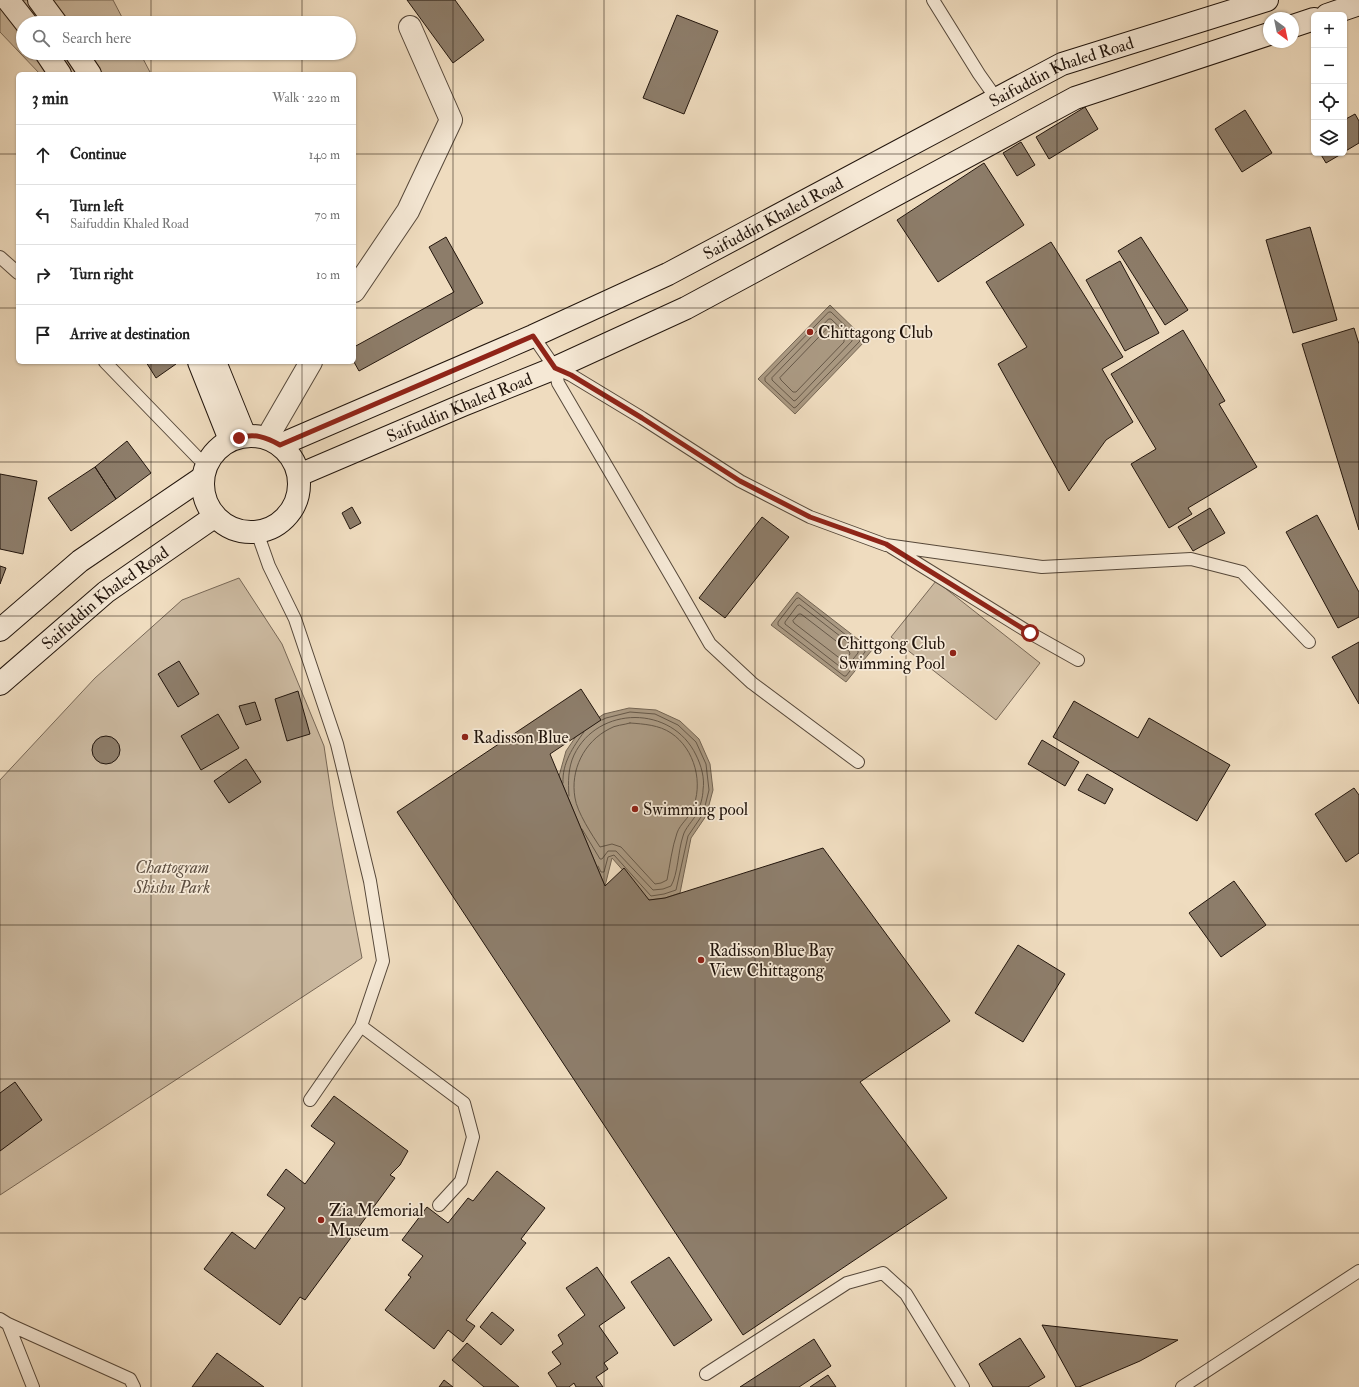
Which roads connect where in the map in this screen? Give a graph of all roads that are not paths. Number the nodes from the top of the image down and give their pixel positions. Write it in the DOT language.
graph roads {
  1 [pos="8,0"];
  2 [pos="933,0"];
  3 [pos="1267,0"];
  4 [pos="1359,4"];
  5 [pos="1336,12"];
  6 [pos="21,16"];
  7 [pos="1311,20"];
  8 [pos="1299,24"];
  9 [pos="410,27"];
  10 [pos="1263,36"];
  11 [pos="51,60"];
  12 [pos="81,60"];
  13 [pos="59,72"];
  14 [pos="89,72"];
  15 [pos="996,98"];
  16 [pos="0,257"];
  17 [pos="16,271"];
  18 [pos="356,288"];
  19 [pos="533,336"];
  20 [pos="106,364"];
  21 [pos="200,364"];
  22 [pos="216,364"];
  23 [pos="310,364"];
  24 [pos="555,368"];
  25 [pos="237,438"];
  26 [pos="274,441"];
  27 [pos="205,470"];
  28 [pos="299,476"];
  29 [pos="214,517"];
  30 [pos="257,532"];
  31 [pos="886,544"];
  32 [pos="0,630"];
  33 [pos="1309,642"];
  34 [pos="1078,660"];
  35 [pos="0,684"];
  36 [pos="858,762"];
  37 [pos="361,1026"];
  38 [pos="310,1100"];
  39 [pos="439,1206"];
  40 [pos="1359,1271"];
  41 [pos="4,1322"];
  42 [pos="706,1374"];
  43 [pos="34,1387"];
  44 [pos="134,1387"];
  45 [pos="963,1387"];
  46 [pos="1182,1387"];
  1 -- 6 [label="main road"];
  2 -- 15 [label="lane"];
  3 -- 15 [label="main road, Saifuddin Khaled Road"];
  4 -- 5 [label="main road"];
  7 -- 8 [label="main road"];
  9 -- 18 [label="main road"];
  10 -- 24 [label="main road, Saifuddin Khaled Road"];
  11 -- 13 [label="main road"];
  12 -- 14 [label="main road"];
  15 -- 19 [label="main road, Saifuddin Khaled Road"];
  16 -- 17 [label="lane"];
  19 -- 24 [label="lane"];
  19 -- 26 [label="main road, Saifuddin Khaled Road"];
  20 -- 27 [label="lane"];
  21 -- 25 [label="main road"];
  22 -- 25 [label="main road"];
  23 -- 26 [label="main road"];
  24 -- 28 [label="main road, Saifuddin Khaled Road"];
  24 -- 31 [label="lane"];
  24 -- 36 [label="lane"];
  25 -- 26 [label="main road"];
  25 -- 27 [label="main road"];
  26 -- 28 [label="main road"];
  27 -- 29 [label="main road"];
  27 -- 32 [label="main road"];
  28 -- 30 [label="main road"];
  29 -- 30 [label="main road"];
  29 -- 35 [label="main road, Saifuddin Khaled Road"];
  30 -- 37 [label="lane"];
  31 -- 33 [label="lane"];
  31 -- 34 [label="lane"];
  37 -- 38 [label="lane"];
  37 -- 39 [label="lane"];
  40 -- 46 [label="lane"];
  41 -- 43 [label="lane"];
  41 -- 44 [label="lane"];
  42 -- 45 [label="lane"];
}
